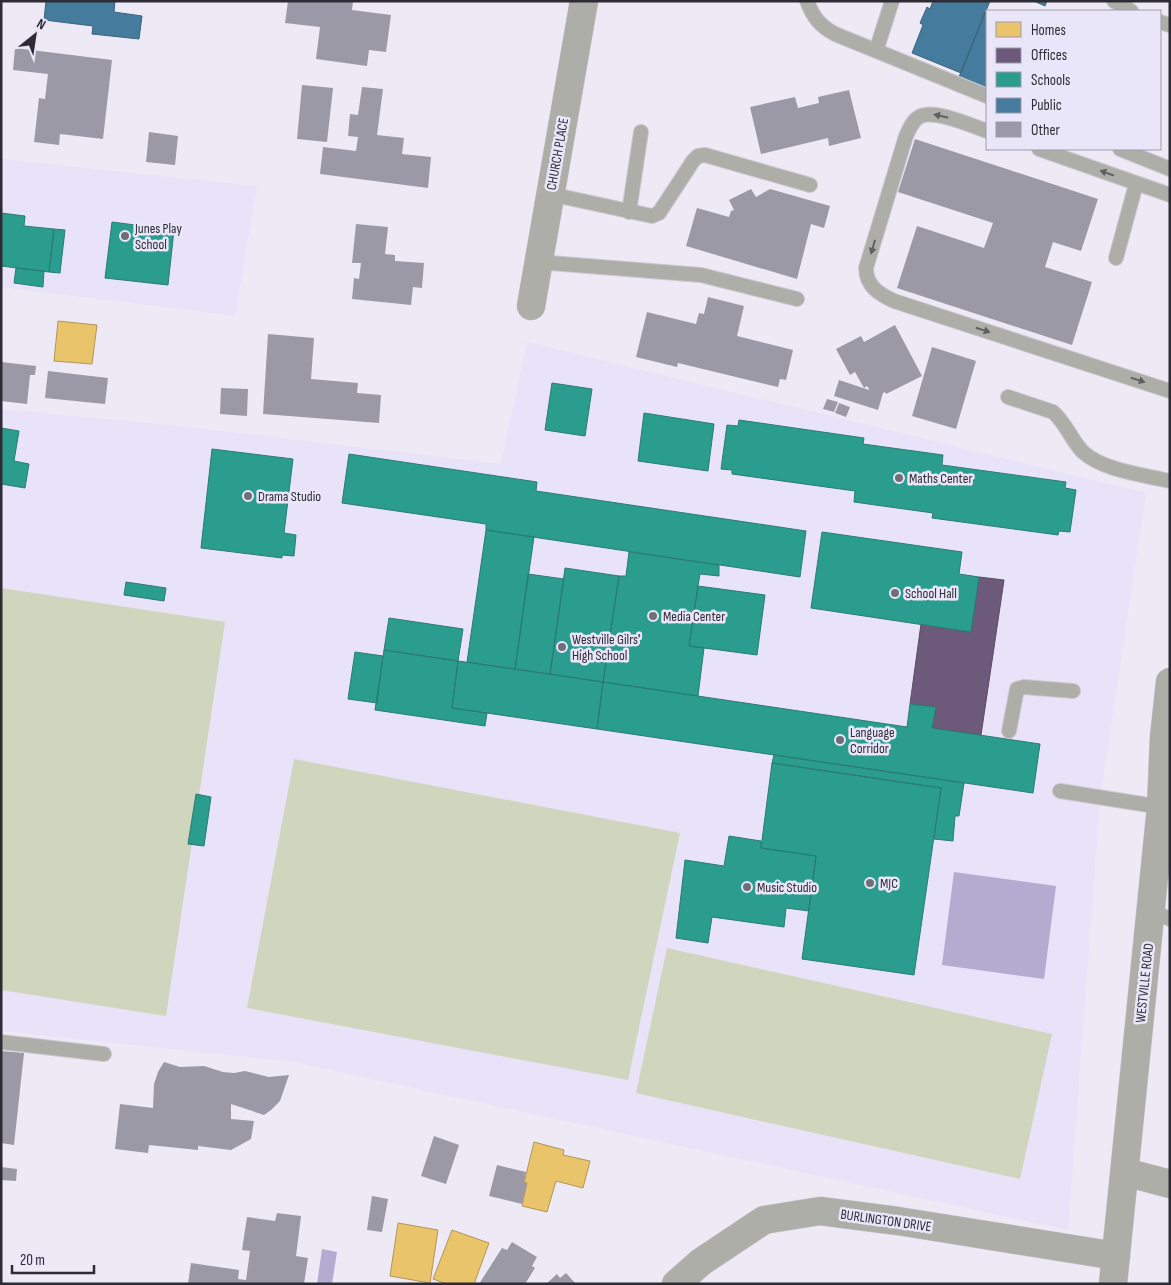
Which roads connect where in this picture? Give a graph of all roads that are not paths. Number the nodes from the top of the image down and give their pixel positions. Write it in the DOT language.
graph roads {
  1 [pos="584,1"];
  2 [pos="807,1"];
  3 [pos="892,1"];
  4 [pos="1114,1"];
  5 [pos="1129,10"];
  6 [pos="876,51"];
  7 [pos="986,96"];
  8 [pos="986,131"];
  9 [pos="641,132"];
  10 [pos="1041,150"];
  11 [pos="1122,150"];
  12 [pos="1170,169"];
  13 [pos="1136,184"];
  14 [pos="810,185"];
  15 [pos="550,194"];
  16 [pos="1170,196"];
  17 [pos="629,212"];
  18 [pos="1116,258"];
  19 [pos="538,262"];
  20 [pos="797,298"];
  21 [pos="531,306"];
  22 [pos="1170,391"];
  23 [pos="1008,397"];
  24 [pos="1170,481"];
  25 [pos="1170,682"];
  26 [pos="1073,691"];
  27 [pos="1009,731"];
  28 [pos="1060,791"];
  29 [pos="1161,808"];
  30 [pos="1164,837"];
  31 [pos="1160,915"];
  32 [pos="1,1042"];
  33 [pos="104,1054"];
  34 [pos="1125,1172"];
  35 [pos="1170,1184"];
  36 [pos="1116,1256"];
  37 [pos="676,1284"];
  38 [pos="1113,1284"];
  1 -- 15 [label="street, CHURCH PLACE"];
  2 -- 6 [label="lane"];
  3 -- 6 [label="lane"];
  4 -- 5 [label="lane"];
  6 -- 7 [label="lane"];
  8 -- 22 [label="lane, one-way"];
  9 -- 17 [label="lane"];
  13 -- 10 [label="lane, one-way"];
  11 -- 12 [label="lane"];
  13 -- 16 [label="lane"];
  13 -- 18 [label="lane"];
  14 -- 17 [label="lane"];
  15 -- 17 [label="lane"];
  15 -- 19 [label="street, CHURCH PLACE"];
  19 -- 20 [label="lane"];
  19 -- 21 [label="street, CHURCH PLACE"];
  23 -- 24 [label="lane"];
  25 -- 29 [label="street, WESTVILLE ROAD"];
  26 -- 27 [label="lane"];
  28 -- 29 [label="lane"];
  29 -- 30 [label="street, WESTVILLE ROAD"];
  30 -- 31 [label="street, WESTVILLE ROAD"];
  31 -- 34 [label="street, WESTVILLE ROAD"];
  32 -- 33 [label="lane"];
  34 -- 35 [label="street"];
  34 -- 36 [label="street, WESTVILLE ROAD"];
  36 -- 37 [label="street, BURLINGTON DRIVE"];
  36 -- 38 [label="street, WESTVILLE ROAD"];
}
